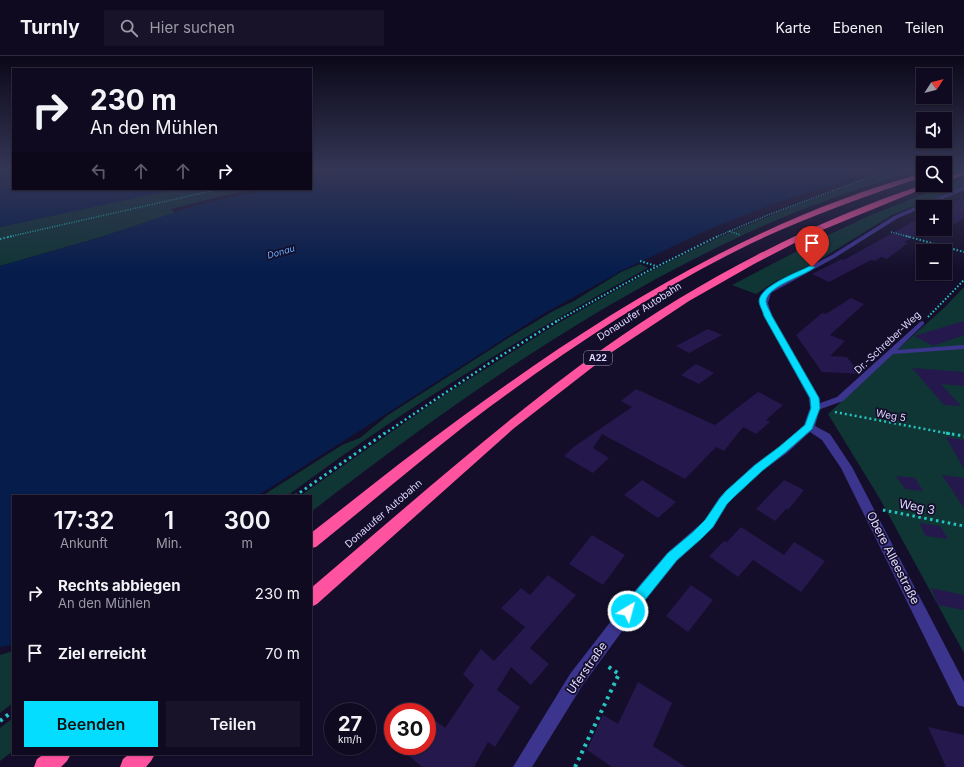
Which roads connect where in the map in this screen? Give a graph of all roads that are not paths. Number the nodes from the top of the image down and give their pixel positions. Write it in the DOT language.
graph roads {
  1 [pos="839,204"];
  2 [pos="877,204"];
  3 [pos="923,204"];
  4 [pos="922,323"];
  5 [pos="964,347"];
  6 [pos="892,352"];
  7 [pos="815,408"];
  8 [pos="809,427"];
  9 [pos="312,541"];
  10 [pos="312,598"];
  11 [pos="964,699"];
  12 [pos="59,755"];
  13 [pos="143,755"];
  14 [pos="46,767"];
  15 [pos="131,767"];
  16 [pos="522,767"];
  1 -- 9 [label="highway, Donauufer Autobahn / A22"];
  2 -- 10 [label="highway, Donauufer Autobahn / A22"];
  3 -- 7 [label="street"];
  4 -- 6 [label="lane, Dr.-Schreber-Weg"];
  5 -- 6 [label="lane"];
  6 -- 7 [label="lane, Dr.-Schreber-Weg"];
  7 -- 8 [label="street"];
  8 -- 11 [label="street, Obere Alleestraße"];
  8 -- 16 [label="street, Uferstraße"];
  12 -- 14 [label="highway"];
  13 -- 15 [label="highway"];
}
